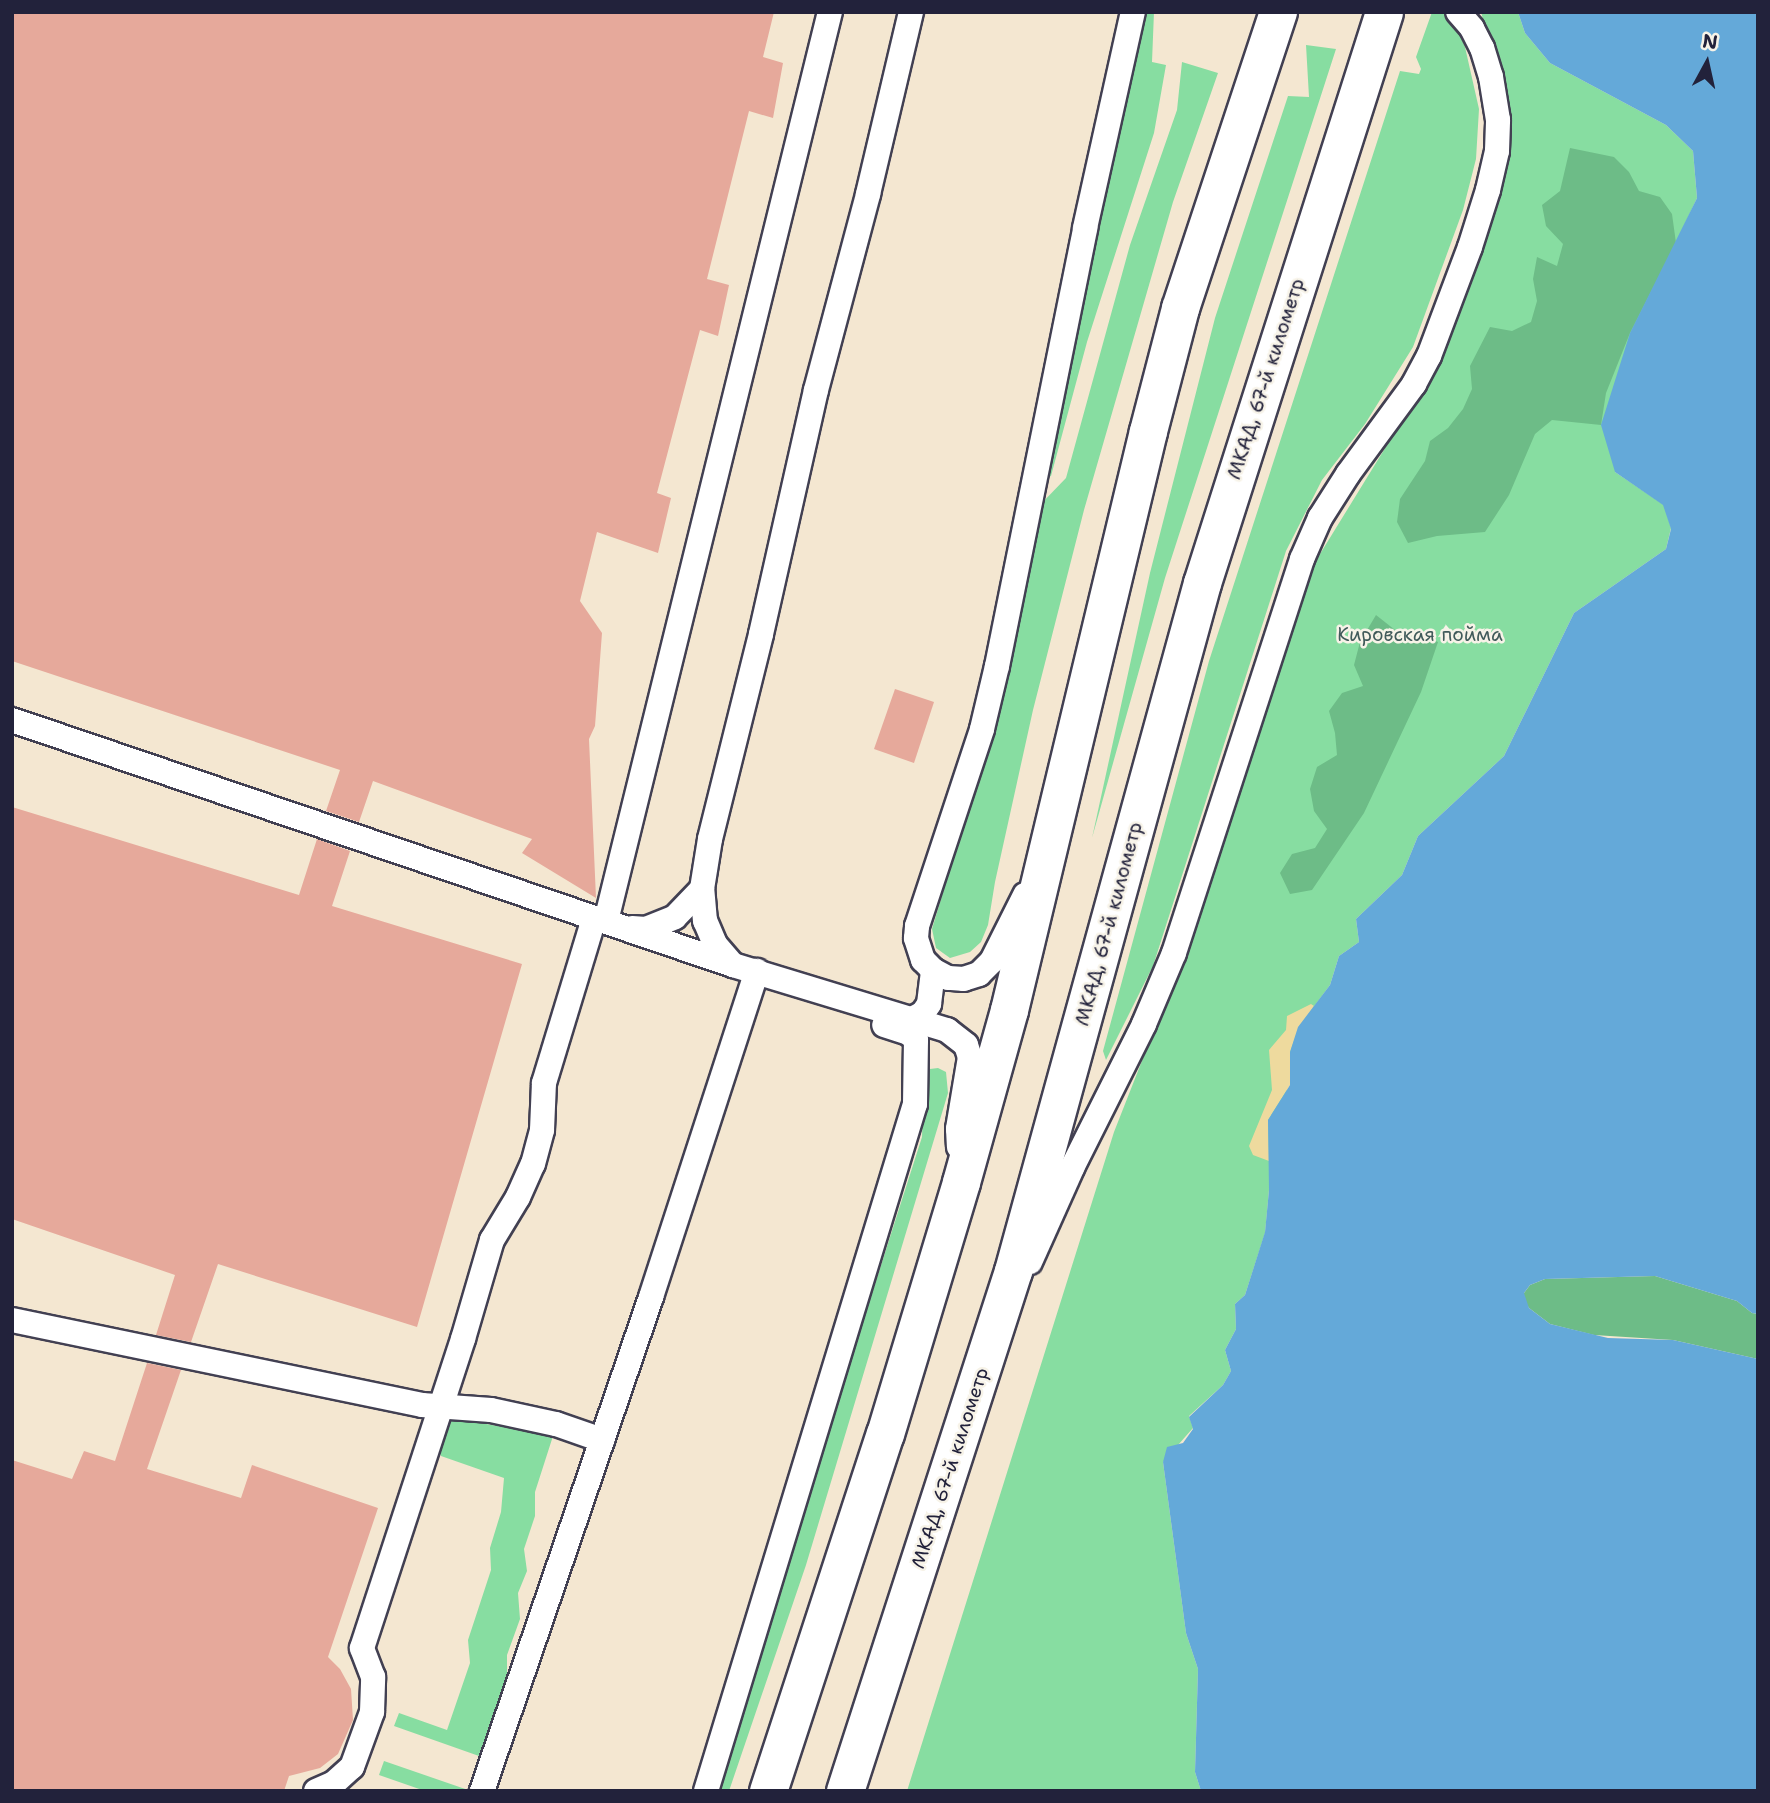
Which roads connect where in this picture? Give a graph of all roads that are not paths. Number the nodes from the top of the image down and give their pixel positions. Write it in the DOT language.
graph roads {
  1 [pos="830,12"];
  2 [pos="911,12"];
  3 [pos="1133,12"];
  4 [pos="1278,12"];
  5 [pos="1384,12"];
  6 [pos="1458,12"];
  7 [pos="12,720"];
  8 [pos="1046,854"];
  9 [pos="702,889"];
  10 [pos="608,922"];
  11 [pos="733,965"];
  12 [pos="933,970"];
  13 [pos="757,971"];
  14 [pos="783,978"];
  15 [pos="914,1018"];
  16 [pos="917,1048"];
  17 [pos="965,1091"];
  18 [pos="961,1182"];
  19 [pos="12,1320"];
  20 [pos="440,1406"];
  21 [pos="963,1428"];
  22 [pos="602,1440"];
  23 [pos="316,1791"];
  24 [pos="482,1791"];
  25 [pos="706,1791"];
  26 [pos="768,1791"];
  27 [pos="845,1791"];
  1 -- 10 [label="street"];
  2 -- 9 [label="street"];
  3 -- 12 [label="street"];
  4 -- 8 [label="highway"];
  5 -- 21 [label="highway, МКАД, 67-й километр"];
  6 -- 21 [label="street"];
  7 -- 10 [label="street"];
  8 -- 12 [label="street"];
  8 -- 18 [label="highway"];
  9 -- 10 [label="street"];
  9 -- 11 [label="street"];
  10 -- 11 [label="street"];
  10 -- 20 [label="street"];
  11 -- 13 [label="street"];
  12 -- 15 [label="street"];
  13 -- 14 [label="street"];
  13 -- 22 [label="street"];
  14 -- 15 [label="street"];
  14 -- 16 [label="street"];
  15 -- 17 [label="street"];
  16 -- 17 [label="street"];
  16 -- 25 [label="street"];
  17 -- 18 [label="street"];
  18 -- 26 [label="highway"];
  19 -- 20 [label="street"];
  20 -- 22 [label="street"];
  20 -- 23 [label="street"];
  21 -- 27 [label="highway, МКАД, 67-й километр"];
  22 -- 24 [label="street"];
}
